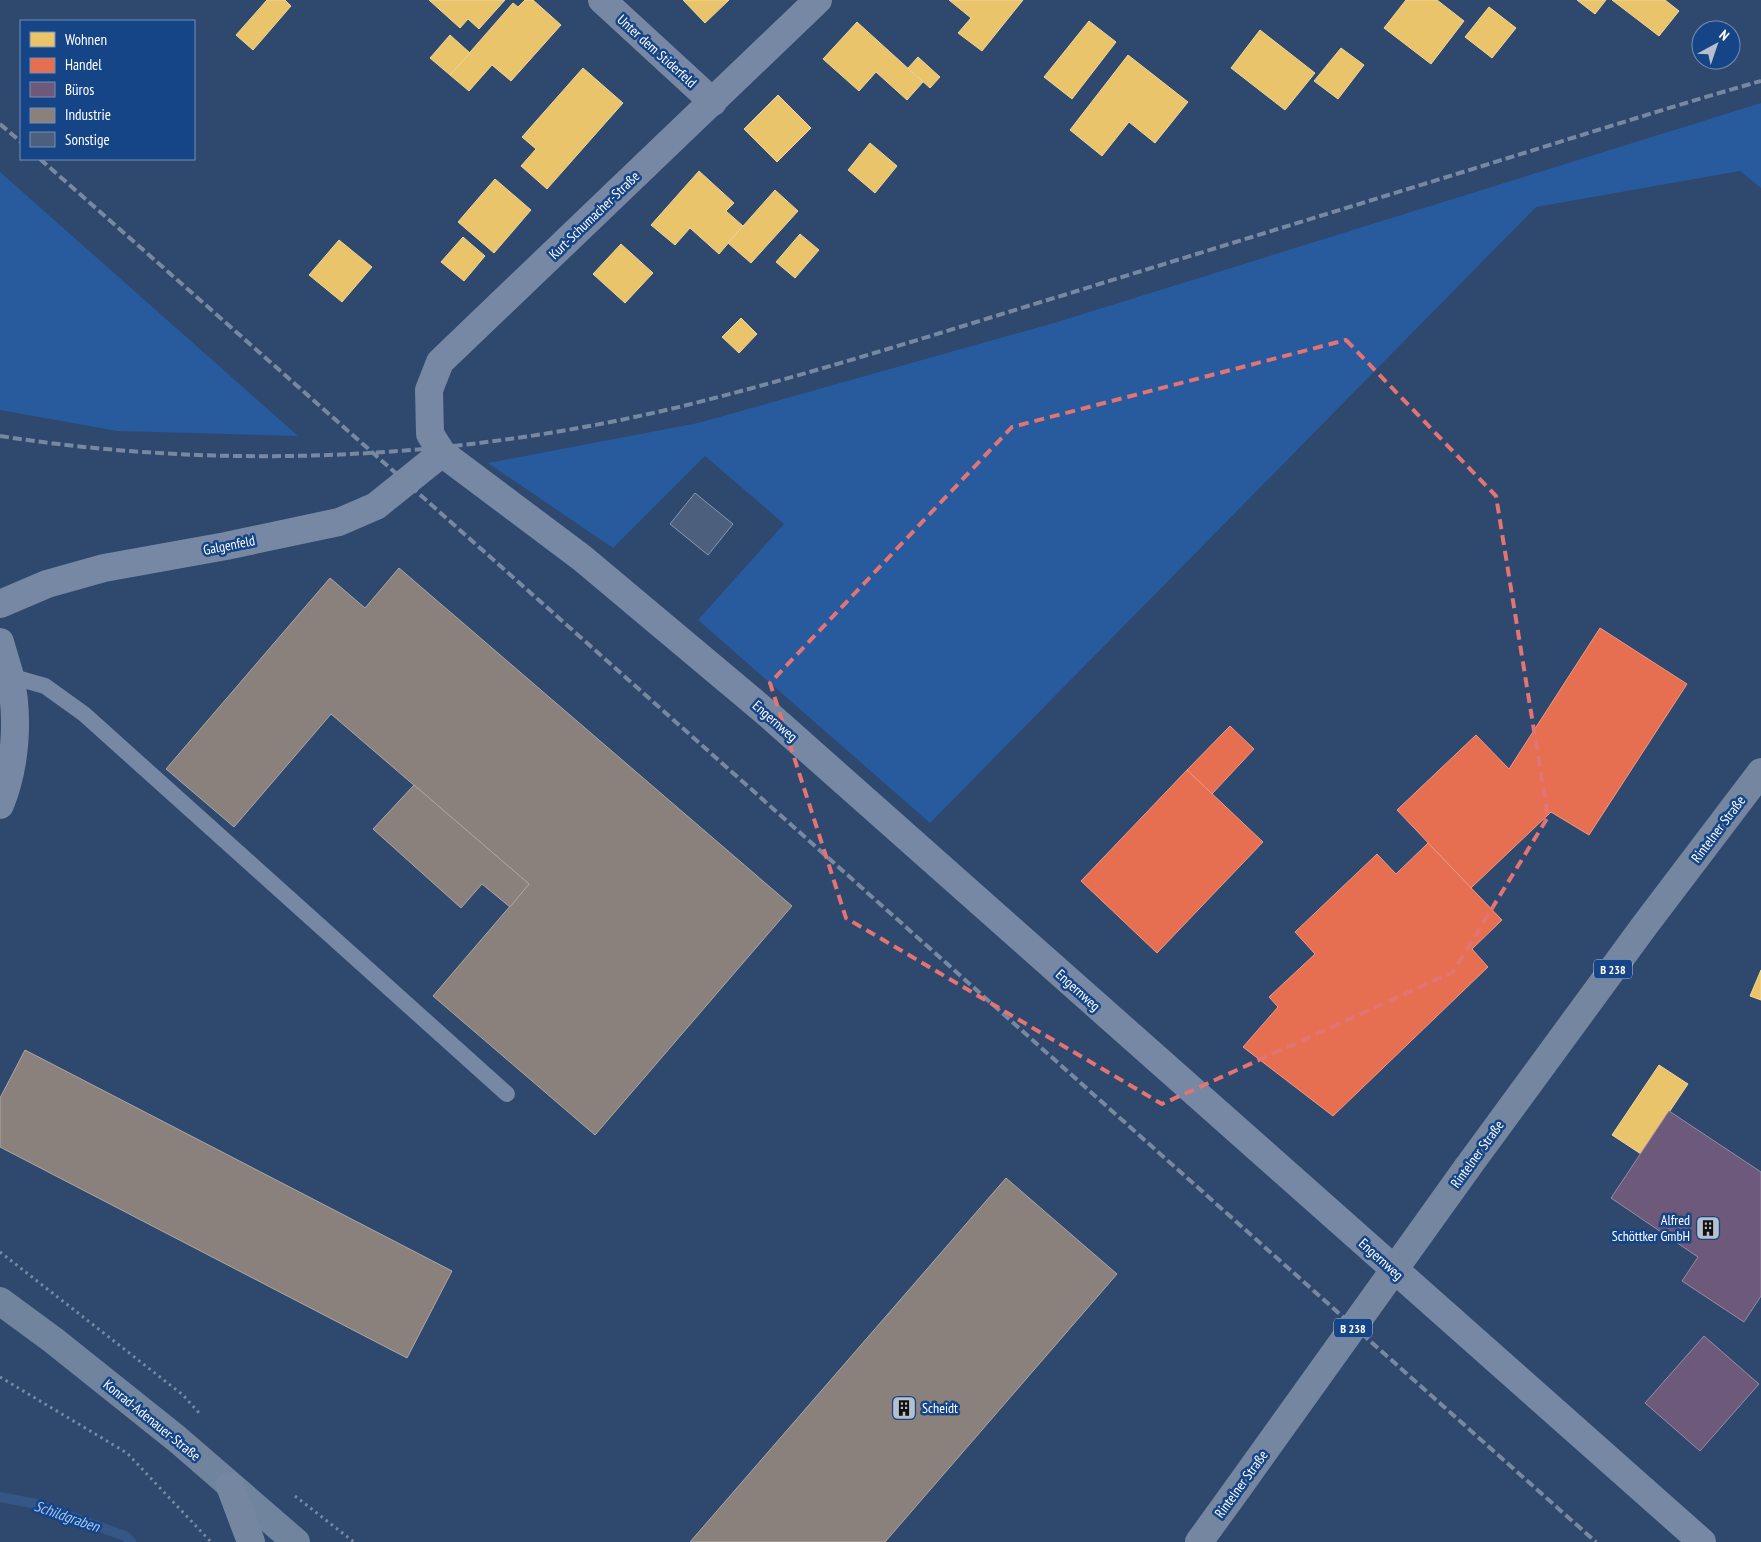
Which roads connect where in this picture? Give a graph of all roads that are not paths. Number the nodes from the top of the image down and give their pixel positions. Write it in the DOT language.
graph roads {
  1 [pos="602,0"];
  2 [pos="818,0"];
  3 [pos="713,102"];
  4 [pos="442,453"];
  5 [pos="0,604"];
  6 [pos="0,642"];
  7 [pos="10,676"];
  8 [pos="1761,772"];
  9 [pos="0,805"];
  10 [pos="507,1094"];
  11 [pos="1,1301"];
  12 [pos="230,1486"];
  13 [pos="251,1542"];
  14 [pos="296,1542"];
  15 [pos="1199,1542"];
  16 [pos="1702,1542"];
  1 -- 3 [label="street, Unter dem Stiderfeld"];
  2 -- 3 [label="street, Kurt-Schumacher-Straße"];
  3 -- 4 [label="street, Kurt-Schumacher-Straße"];
  4 -- 5 [label="street, Galgenfeld"];
  4 -- 16 [label="street, Engernweg"];
  6 -- 7 [label="street"];
  7 -- 9 [label="street"];
  7 -- 10 [label="lane"];
  8 -- 15 [label="main road, Rintelner Straße / B 238, bridge"];
  11 -- 12 [label="main road, Konrad-Adenauer-Straße"];
  12 -- 13 [label="main road"];
  12 -- 14 [label="main road, Konrad-Adenauer-Straße"];
}
